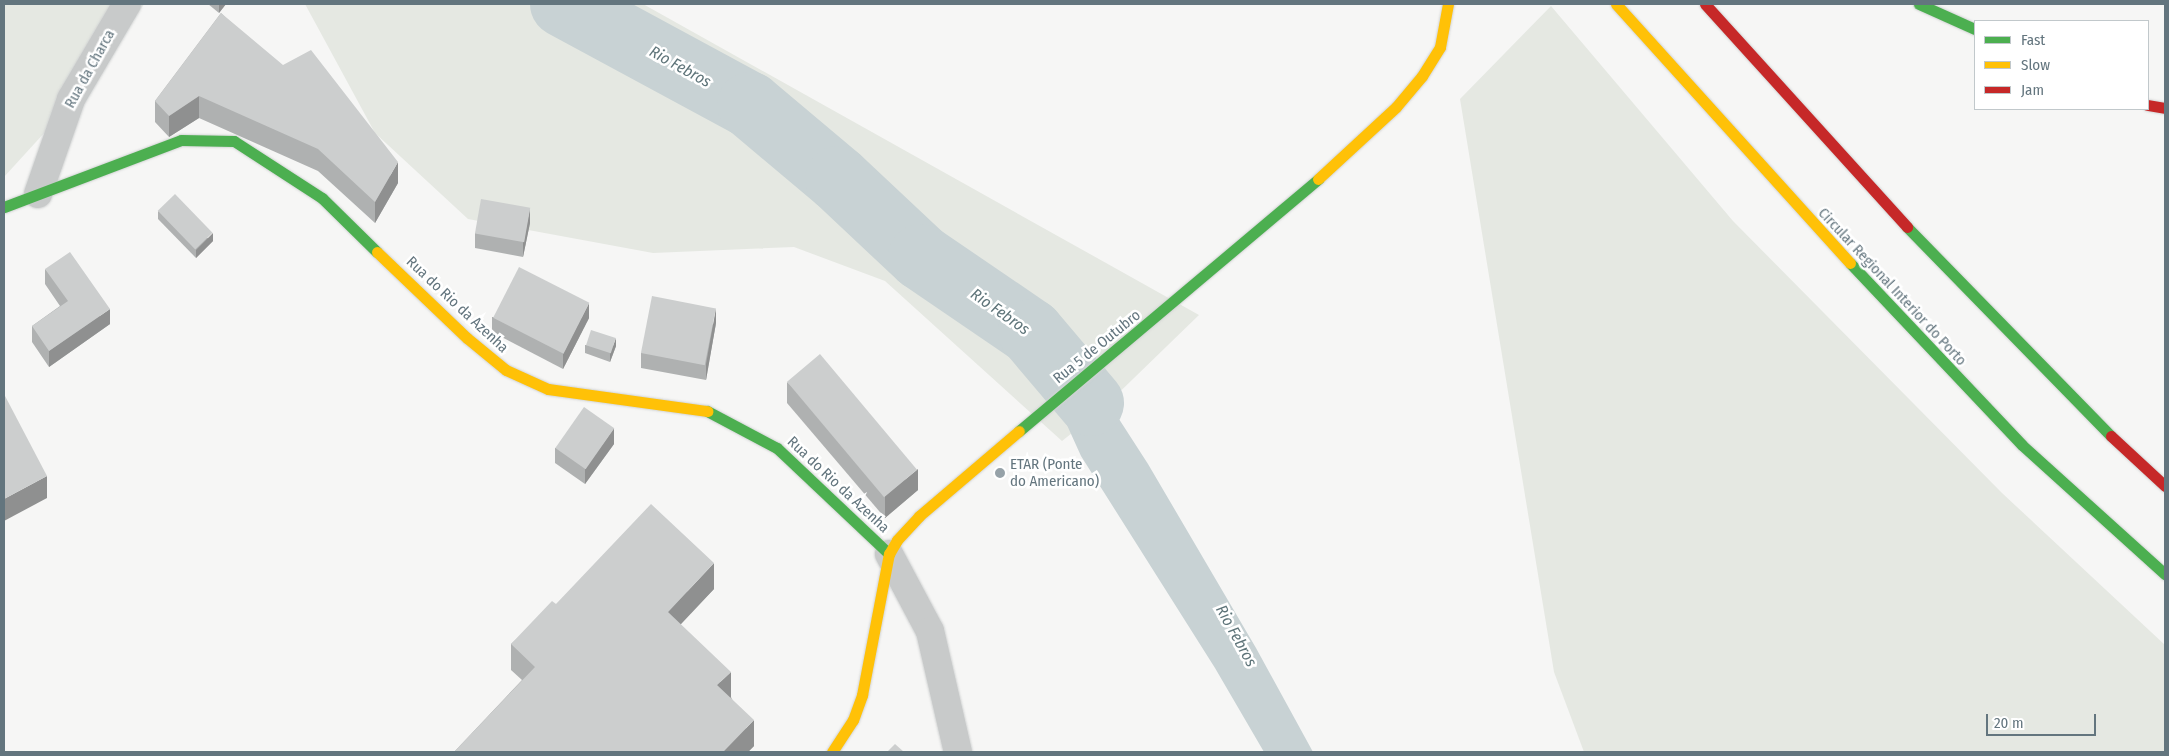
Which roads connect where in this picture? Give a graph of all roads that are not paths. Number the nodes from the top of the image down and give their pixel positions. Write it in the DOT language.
graph roads {
  1 [pos="127,4"];
  2 [pos="1448,4"];
  3 [pos="1616,4"];
  4 [pos="1705,4"];
  5 [pos="1919,4"];
  6 [pos="1974,29"];
  7 [pos="2149,106"];
  8 [pos="2165,108"];
  9 [pos="38,194"];
  10 [pos="4,207"];
  11 [pos="2165,486"];
  12 [pos="889,554"];
  13 [pos="2165,574"];
  14 [pos="832,752"];
  15 [pos="958,752"];
  1 -- 9 [label="street, Rua da Charca"];
  2 -- 12 [label="main road, Rua 5 de Outubro"];
  3 -- 13 [label="main road, Circular Regional Interior do Porto"];
  4 -- 11 [label="main road"];
  5 -- 6 [label="main road"];
  7 -- 8 [label="main road"];
  9 -- 10 [label="main road, Rua do Rio da Azenha"];
  9 -- 12 [label="main road, Rua do Rio da Azenha"];
  12 -- 14 [label="main road, Rua 5 de Outubro"];
  12 -- 15 [label="street"];
}
